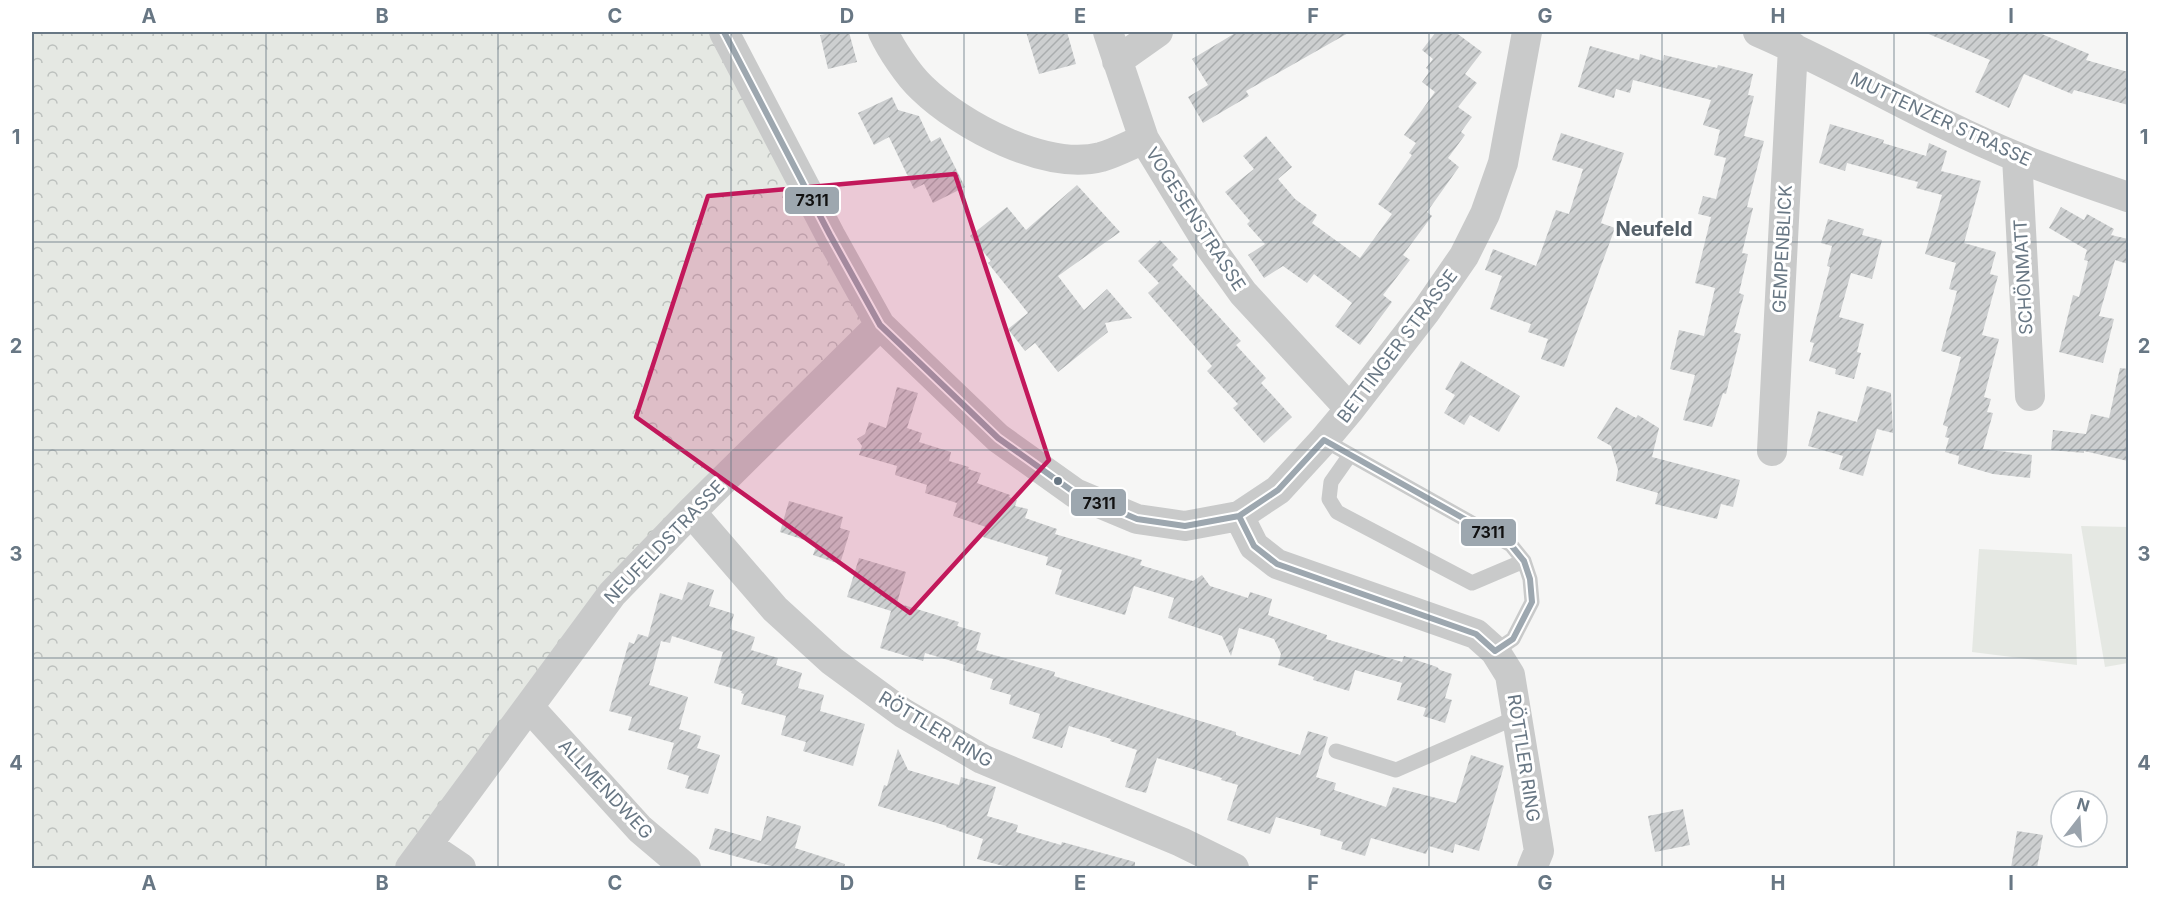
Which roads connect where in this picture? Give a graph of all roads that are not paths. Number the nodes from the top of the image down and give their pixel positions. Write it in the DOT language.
graph roads {
  1 [pos="724,32"];
  2 [pos="883,32"];
  3 [pos="1108,32"];
  4 [pos="1158,32"];
  5 [pos="1527,32"];
  6 [pos="1758,32"];
  7 [pos="1793,47"];
  8 [pos="1117,61"];
  9 [pos="1143,139"];
  10 [pos="2017,157"];
  11 [pos="2128,197"];
  12 [pos="880,325"];
  13 [pos="2030,396"];
  14 [pos="1350,409"];
  15 [pos="1324,440"];
  16 [pos="1772,451"];
  17 [pos="1350,455"];
  18 [pos="691,512"];
  19 [pos="1239,516"];
  20 [pos="1524,561"];
  21 [pos="1495,651"];
  22 [pos="529,707"];
  23 [pos="1517,717"];
  24 [pos="1336,751"];
  25 [pos="428,845"];
  26 [pos="410,868"];
  27 [pos="461,868"];
  28 [pos="686,868"];
  29 [pos="1234,868"];
  30 [pos="1532,868"];
  1 -- 12 [label="street, BETTINGER STRASSE"];
  2 -- 9 [label="street"];
  3 -- 8 [label="street, VOGESENSTRASSE"];
  4 -- 8 [label="street"];
  5 -- 14 [label="street, BETTINGER STRASSE"];
  6 -- 7 [label="street, MUTTENZER STRASSE"];
  7 -- 10 [label="street, MUTTENZER STRASSE"];
  7 -- 16 [label="street, GEMPENBLICK"];
  8 -- 9 [label="street, VOGESENSTRASSE"];
  9 -- 14 [label="street, VOGESENSTRASSE"];
  10 -- 11 [label="street, MUTTENZER STRASSE"];
  10 -- 13 [label="street, SCHÖNMATT"];
  12 -- 18 [label="street, NEUFELDSTRASSE"];
  12 -- 19 [label="street, BETTINGER STRASSE"];
  14 -- 15 [label="street, BETTINGER STRASSE"];
  15 -- 17 [label="lane"];
  15 -- 19 [label="street, BETTINGER STRASSE"];
  17 -- 20 [label="lane"];
  17 -- 20 [label="lane"];
  18 -- 22 [label="street, NEUFELDSTRASSE"];
  18 -- 29 [label="street, RÖTTLER RING"];
  19 -- 21 [label="street, RÖTTLER RING"];
  20 -- 21 [label="lane"];
  21 -- 23 [label="street, RÖTTLER RING"];
  22 -- 25 [label="street, NEUFELDSTRASSE"];
  22 -- 28 [label="street, ALLMENDWEG"];
  23 -- 24 [label="lane"];
  23 -- 30 [label="street, RÖTTLER RING"];
  25 -- 26 [label="street, NEUFELDSTRASSE"];
  25 -- 27 [label="street"];
}
